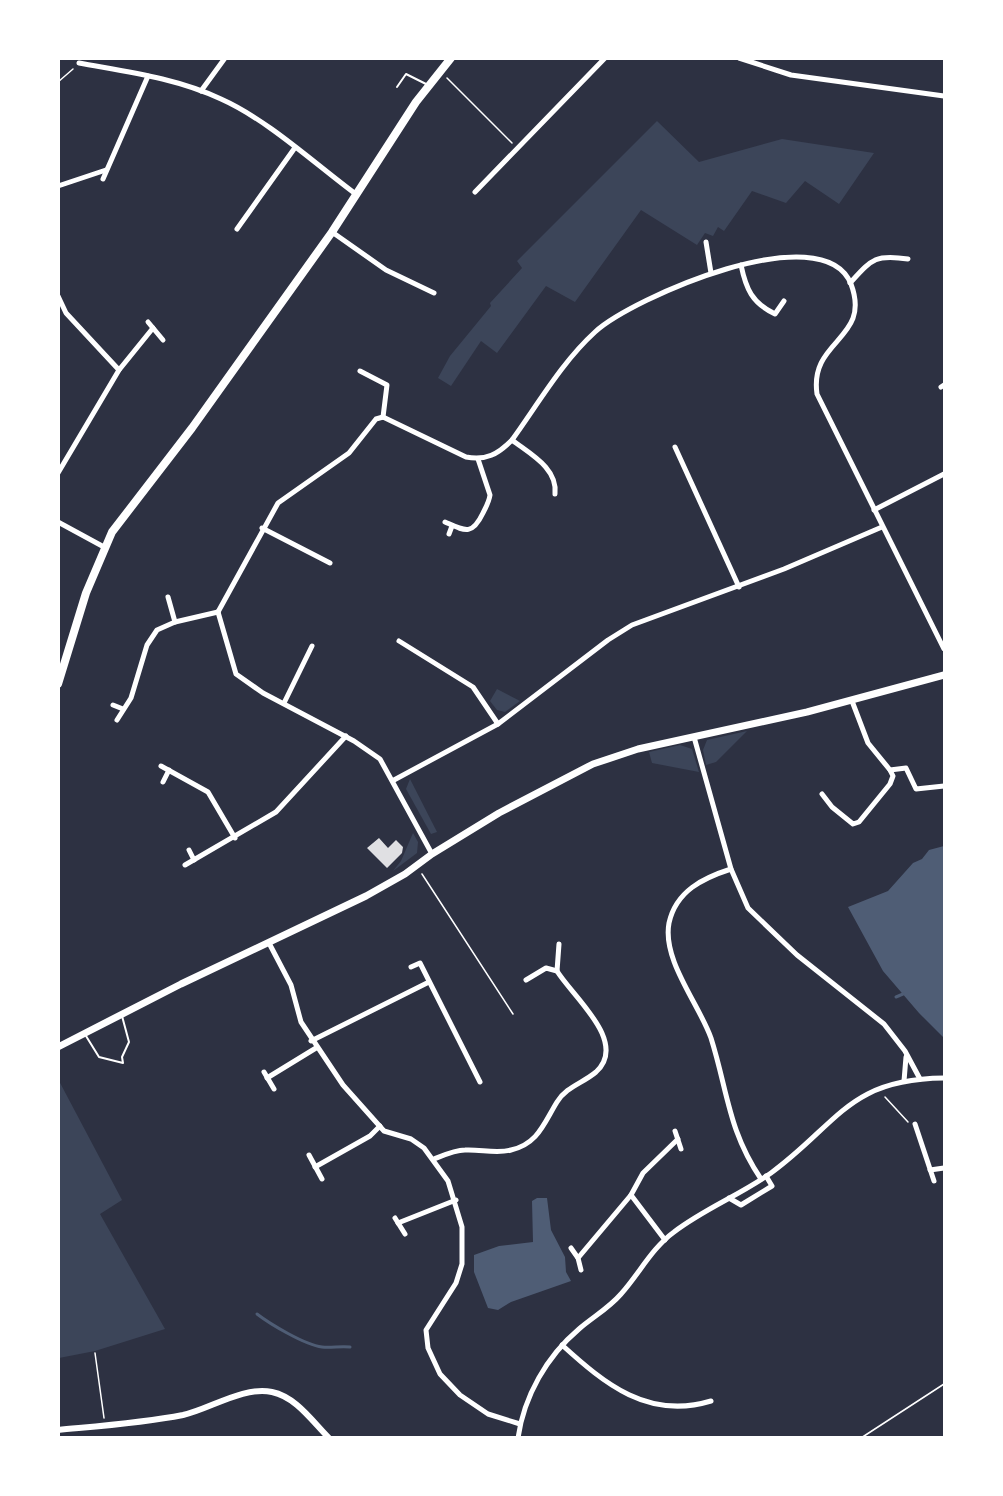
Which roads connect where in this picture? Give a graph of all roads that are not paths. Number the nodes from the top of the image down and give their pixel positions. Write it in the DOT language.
graph roads {
  1 [pos="225,58"];
  2 [pos="451,58"];
  3 [pos="605,58"];
  4 [pos="740,58"];
  5 [pos="79,63"];
  6 [pos="148,76"];
  7 [pos="429,86"];
  8 [pos="397,87"];
  9 [pos="201,91"];
  10 [pos="945,96"];
  11 [pos="294,149"];
  12 [pos="106,170"];
  13 [pos="103,179"];
  14 [pos="58,186"];
  15 [pos="476,192"];
  16 [pos="357,195"];
  17 [pos="237,229"];
  18 [pos="332,232"];
  19 [pos="706,242"];
  20 [pos="908,259"];
  21 [pos="741,265"];
  22 [pos="711,273"];
  23 [pos="850,283"];
  24 [pos="434,293"];
  25 [pos="58,296"];
  26 [pos="784,302"];
  27 [pos="148,322"];
  28 [pos="153,328"];
  29 [pos="163,340"];
  30 [pos="119,370"];
  31 [pos="360,370"];
  32 [pos="383,417"];
  33 [pos="512,440"];
  34 [pos="675,447"];
  35 [pos="478,459"];
  36 [pos="58,473"];
  37 [pos="945,474"];
  38 [pos="555,494"];
  39 [pos="874,510"];
  40 [pos="58,522"];
  41 [pos="445,522"];
  42 [pos="452,525"];
  43 [pos="882,527"];
  44 [pos="262,528"];
  45 [pos="448,534"];
  46 [pos="104,547"];
  47 [pos="320,567"];
  48 [pos="739,587"];
  49 [pos="168,597"];
  50 [pos="218,612"];
  51 [pos="175,622"];
  52 [pos="399,641"];
  53 [pos="312,646"];
  54 [pos="945,649"];
  55 [pos="945,675"];
  56 [pos="58,684"];
  57 [pos="852,701"];
  58 [pos="284,703"];
  59 [pos="113,705"];
  60 [pos="123,709"];
  61 [pos="117,720"];
  62 [pos="498,724"];
  63 [pos="346,736"];
  64 [pos="694,737"];
  65 [pos="162,766"];
  66 [pos="169,770"];
  67 [pos="890,770"];
  68 [pos="394,780"];
  69 [pos="163,782"];
  70 [pos="945,786"];
  71 [pos="822,794"];
  72 [pos="235,838"];
  73 [pos="189,850"];
  74 [pos="432,854"];
  75 [pos="195,860"];
  76 [pos="185,865"];
  77 [pos="731,870"];
  78 [pos="269,943"];
  79 [pos="559,944"];
  80 [pos="411,967"];
  81 [pos="558,971"];
  82 [pos="526,980"];
  83 [pos="429,982"];
  84 [pos="121,1014"];
  85 [pos="85,1034"];
  86 [pos="311,1041"];
  87 [pos="59,1046"];
  88 [pos="316,1048"];
  89 [pos="906,1055"];
  90 [pos="264,1072"];
  91 [pos="267,1078"];
  92 [pos="945,1078"];
  93 [pos="920,1079"];
  94 [pos="480,1082"];
  95 [pos="904,1082"];
  96 [pos="274,1089"];
  97 [pos="915,1124"];
  98 [pos="380,1126"];
  99 [pos="675,1131"];
  100 [pos="678,1138"];
  101 [pos="681,1149"];
  102 [pos="309,1155"];
  103 [pos="434,1159"];
  104 [pos="315,1167"];
  105 [pos="945,1168"];
  106 [pos="930,1170"];
  107 [pos="763,1178"];
  108 [pos="322,1179"];
  109 [pos="934,1181"];
  110 [pos="631,1195"];
  111 [pos="729,1198"];
  112 [pos="456,1200"];
  113 [pos="405,1234"];
  114 [pos="665,1240"];
  115 [pos="571,1248"];
  116 [pos="578,1258"];
  117 [pos="581,1270"];
  118 [pos="562,1345"];
  119 [pos="711,1401"];
  120 [pos="520,1424"];
  121 [pos="58,1430"];
  122 [pos="329,1437"];
  123 [pos="518,1437"];
  1 -- 9 [label="street"];
  2 -- 7 [label="main road"];
  3 -- 15 [label="street"];
  4 -- 10 [label="street"];
  5 -- 6 [label="street"];
  6 -- 9 [label="street"];
  6 -- 12 [label="street"];
  7 -- 8 [label="lane"];
  7 -- 16 [label="main road"];
  9 -- 11 [label="street"];
  11 -- 16 [label="street"];
  11 -- 17 [label="street"];
  12 -- 13 [label="street"];
  12 -- 14 [label="street"];
  16 -- 18 [label="main road"];
  18 -- 24 [label="street"];
  18 -- 46 [label="main road"];
  19 -- 22 [label="street"];
  20 -- 23 [label="street"];
  21 -- 22 [label="street"];
  21 -- 23 [label="street"];
  21 -- 26 [label="street"];
  22 -- 33 [label="street"];
  23 -- 39 [label="street"];
  25 -- 30 [label="street"];
  27 -- 28 [label="street"];
  28 -- 29 [label="street"];
  28 -- 30 [label="street"];
  30 -- 36 [label="street"];
  31 -- 32 [label="street"];
  32 -- 35 [label="street"];
  32 -- 44 [label="street"];
  33 -- 35 [label="street"];
  33 -- 38 [label="street"];
  34 -- 48 [label="street"];
  35 -- 42 [label="street"];
  37 -- 39 [label="street"];
  39 -- 43 [label="street"];
  40 -- 46 [label="street"];
  41 -- 42 [label="street"];
  42 -- 45 [label="street"];
  43 -- 48 [label="street"];
  43 -- 54 [label="street"];
  44 -- 47 [label="street"];
  44 -- 50 [label="street"];
  46 -- 56 [label="main road"];
  48 -- 62 [label="street"];
  49 -- 51 [label="street"];
  50 -- 51 [label="street"];
  50 -- 58 [label="street"];
  51 -- 60 [label="street"];
  52 -- 62 [label="street"];
  53 -- 58 [label="street"];
  55 -- 57 [label="main road"];
  57 -- 64 [label="main road"];
  57 -- 67 [label="street"];
  58 -- 63 [label="street"];
  59 -- 60 [label="street"];
  60 -- 61 [label="street"];
  62 -- 68 [label="street"];
  63 -- 68 [label="street"];
  63 -- 72 [label="street"];
  64 -- 74 [label="main road"];
  64 -- 77 [label="street"];
  65 -- 66 [label="street"];
  66 -- 69 [label="street"];
  66 -- 72 [label="street"];
  67 -- 70 [label="street"];
  67 -- 71 [label="street"];
  68 -- 74 [label="street"];
  72 -- 75 [label="street"];
  73 -- 75 [label="street"];
  74 -- 78 [label="main road"];
  75 -- 76 [label="street"];
  77 -- 89 [label="street"];
  77 -- 107 [label="street"];
  78 -- 84 [label="main road"];
  78 -- 86 [label="street"];
  79 -- 81 [label="street"];
  80 -- 83 [label="street"];
  81 -- 82 [label="street"];
  81 -- 103 [label="street"];
  83 -- 86 [label="street"];
  83 -- 94 [label="street"];
  84 -- 85 [label="main road"];
  84 -- 85 [label="lane"];
  85 -- 87 [label="main road"];
  86 -- 88 [label="street"];
  88 -- 91 [label="street"];
  88 -- 98 [label="street"];
  89 -- 93 [label="street"];
  89 -- 95 [label="street"];
  90 -- 91 [label="street"];
  91 -- 96 [label="street"];
  92 -- 93 [label="street"];
  93 -- 95 [label="street"];
  95 -- 107 [label="street"];
  97 -- 106 [label="street"];
  98 -- 103 [label="street"];
  98 -- 104 [label="street"];
  99 -- 100 [label="street"];
  100 -- 101 [label="street"];
  100 -- 110 [label="street"];
  102 -- 104 [label="street"];
  103 -- 112 [label="street"];
  104 -- 108 [label="street"];
  105 -- 106 [label="street"];
  106 -- 109 [label="street"];
  107 -- 111 [label="street"];
  107 -- 111 [label="street"];
  110 -- 114 [label="street"];
  110 -- 116 [label="street"];
  111 -- 114 [label="street"];
  112 -- 113 [label="street"];
  112 -- 120 [label="street"];
  114 -- 118 [label="street"];
  115 -- 116 [label="street"];
  116 -- 117 [label="street"];
  118 -- 119 [label="street"];
  118 -- 120 [label="street"];
  120 -- 123 [label="street"];
  121 -- 122 [label="street"];
}
